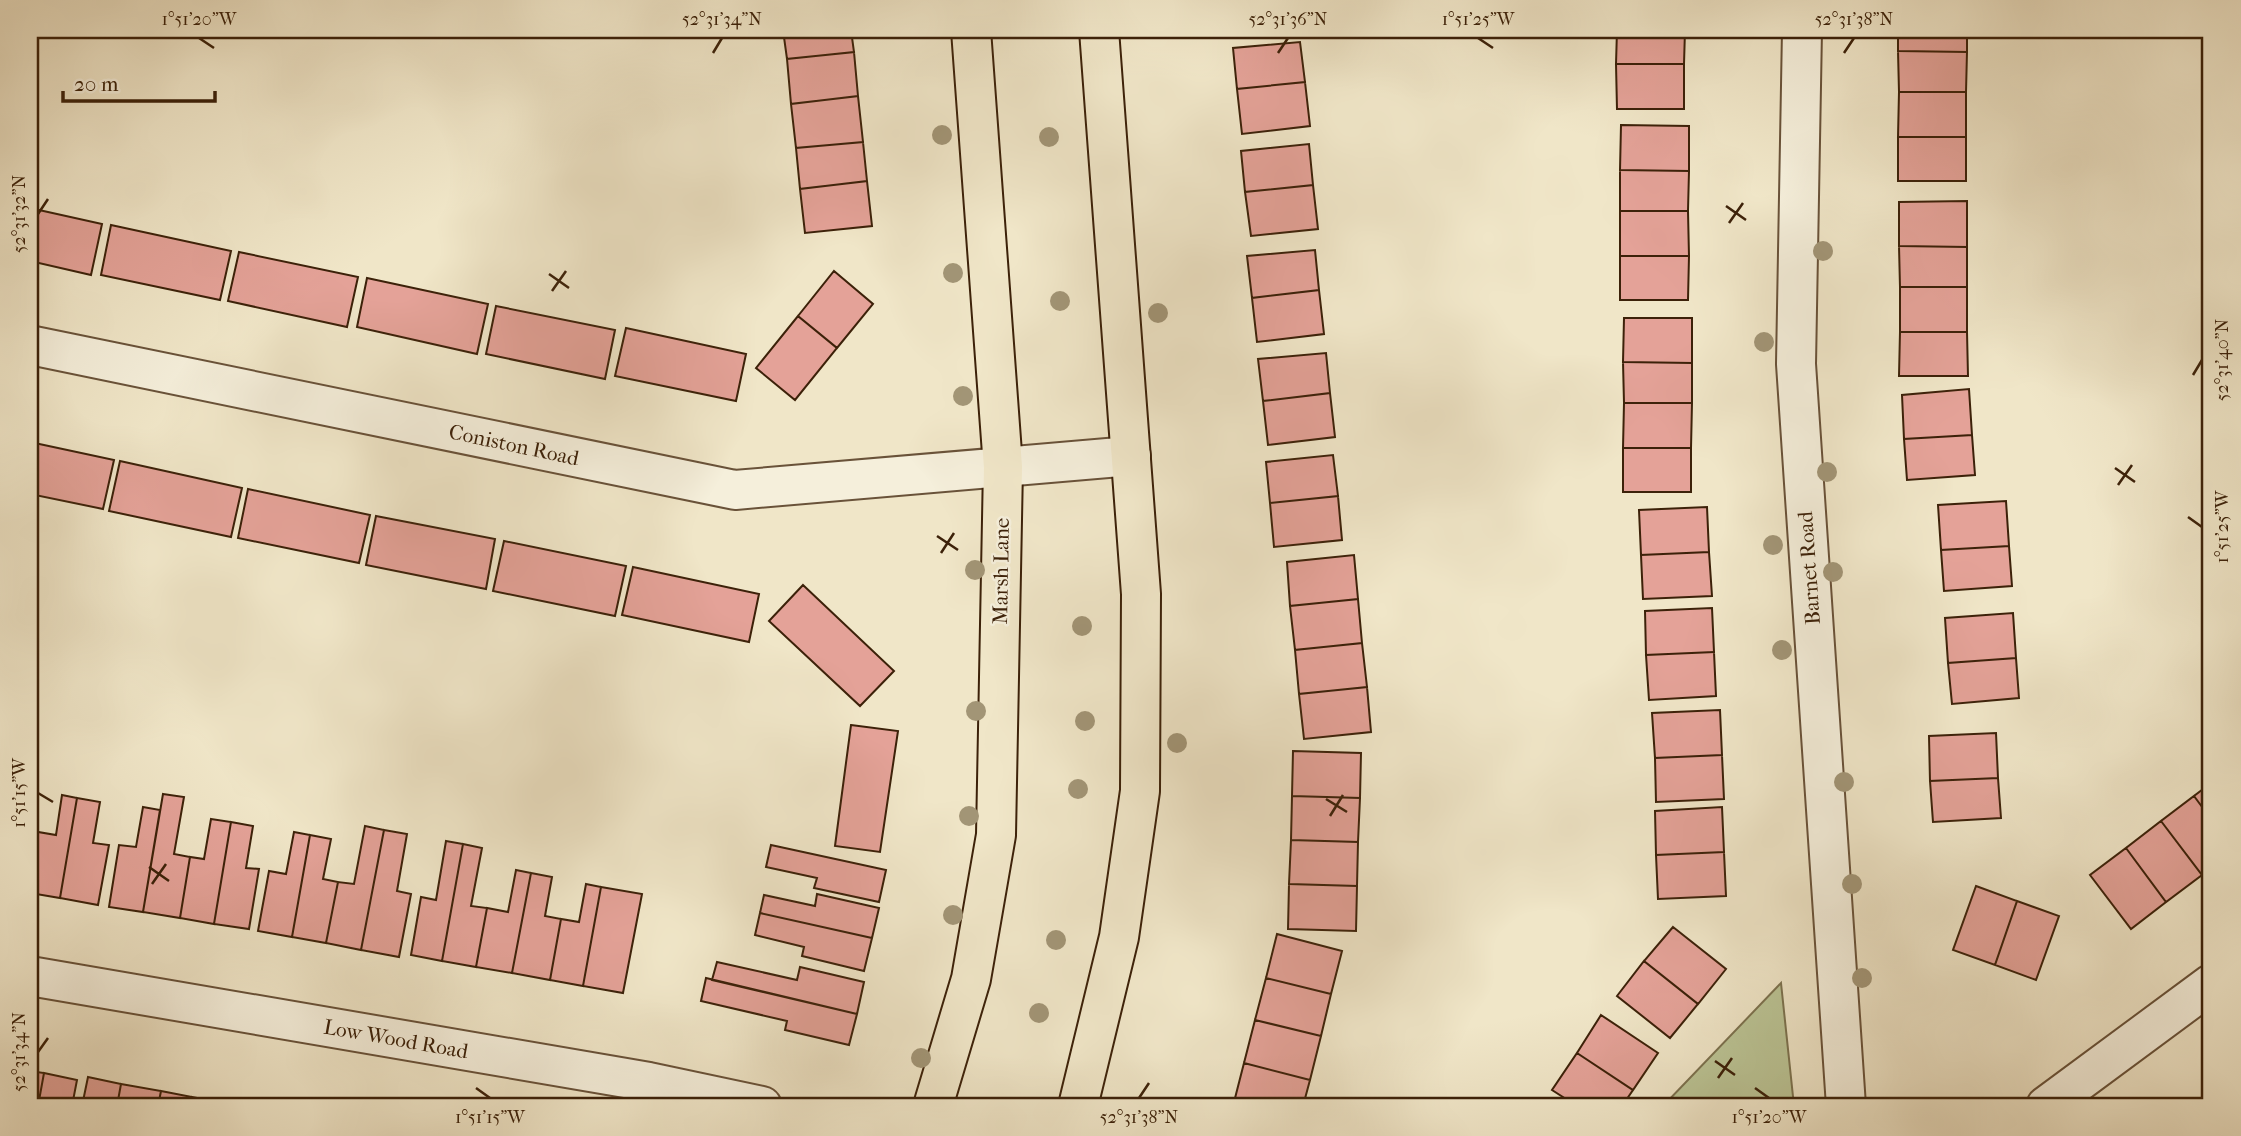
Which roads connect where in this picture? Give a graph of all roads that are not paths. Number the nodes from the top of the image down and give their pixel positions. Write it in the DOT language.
graph roads {
  1 [pos="971,30"];
  2 [pos="1099,30"];
  3 [pos="1802,30"];
  4 [pos="30,345"];
  5 [pos="1131,456"];
  6 [pos="1003,467"];
  7 [pos="30,976"];
  8 [pos="2211,985"];
  9 [pos="762,1106"];
  10 [pos="933,1106"];
  11 [pos="1078,1106"];
  12 [pos="1846,1106"];
  13 [pos="2046,1106"];
  1 -- 6 [label="main road, Marsh Lane"];
  2 -- 5 [label="main road"];
  3 -- 12 [label="street, Barnet Road"];
  4 -- 6 [label="street, Coniston Road"];
  5 -- 6 [label="street, Coniston Road"];
  5 -- 11 [label="main road"];
  6 -- 10 [label="main road, Marsh Lane"];
  7 -- 9 [label="street, Low Wood Road"];
  8 -- 13 [label="street"];
}
